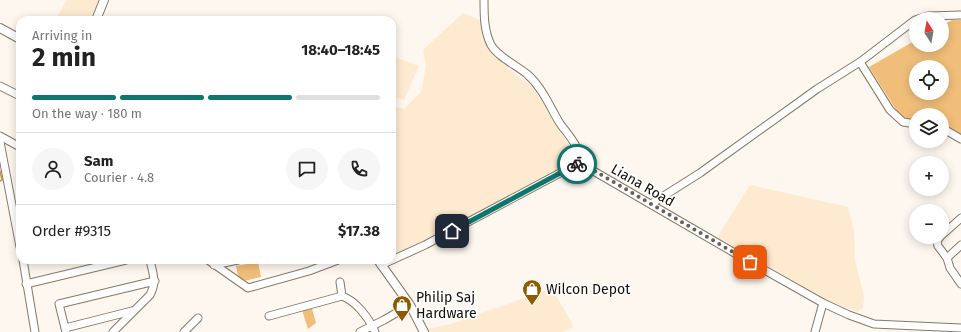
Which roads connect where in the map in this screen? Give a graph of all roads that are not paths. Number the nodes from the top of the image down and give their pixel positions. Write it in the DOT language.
graph roads {
  1 [pos="104,0"];
  2 [pos="484,0"];
  3 [pos="961,15"];
  4 [pos="98,16"];
  5 [pos="0,28"];
  6 [pos="16,37"];
  7 [pos="860,62"];
  8 [pos="0,86"];
  9 [pos="16,94"];
  10 [pos="909,123"];
  11 [pos="949,132"];
  12 [pos="0,136"];
  13 [pos="961,139"];
  14 [pos="0,142"];
  15 [pos="16,145"];
  16 [pos="578,162"];
  17 [pos="651,204"];
  18 [pos="961,218"];
  19 [pos="16,225"];
  20 [pos="949,229"];
  21 [pos="941,244"];
  22 [pos="961,245"];
  23 [pos="396,257"];
  24 [pos="947,258"];
  25 [pos="24,264"];
  26 [pos="109,264"];
  27 [pos="151,264"];
  28 [pos="219,264"];
  29 [pos="327,264"];
  30 [pos="380,264"];
  31 [pos="214,265"];
  32 [pos="958,274"];
  33 [pos="155,281"];
  34 [pos="340,282"];
  35 [pos="26,284"];
  36 [pos="961,284"];
  37 [pos="342,296"];
  38 [pos="824,303"];
  39 [pos="410,305"];
  40 [pos="132,311"];
  41 [pos="269,316"];
  42 [pos="198,318"];
  43 [pos="961,328"];
  44 [pos="374,329"];
  45 [pos="65,330"];
  46 [pos="35,332"];
  47 [pos="113,332"];
  48 [pos="184,332"];
  49 [pos="360,332"];
  50 [pos="424,332"];
  51 [pos="815,332"];
  1 -- 4 [label="main road"];
  2 -- 16 [label="street"];
  3 -- 7 [label="street"];
  5 -- 6 [label="main road"];
  7 -- 10 [label="street"];
  7 -- 17 [label="street"];
  8 -- 9 [label="street"];
  11 -- 13 [label="street"];
  12 -- 15 [label="street"];
  14 -- 19 [label="street"];
  16 -- 17 [label="street, Liana Road"];
  16 -- 23 [label="street"];
  17 -- 38 [label="street, Liana Road"];
  18 -- 20 [label="street"];
  21 -- 24 [label="street"];
  22 -- 24 [label="street"];
  24 -- 32 [label="street"];
  25 -- 35 [label="street"];
  26 -- 35 [label="street"];
  27 -- 33 [label="street"];
  28 -- 31 [label="street"];
  29 -- 31 [label="street"];
  30 -- 39 [label="main road"];
  32 -- 36 [label="street"];
  33 -- 40 [label="street"];
  33 -- 45 [label="street"];
  34 -- 37 [label="street"];
  35 -- 46 [label="street"];
  37 -- 41 [label="street"];
  37 -- 44 [label="street"];
  38 -- 43 [label="street, Liana Road"];
  38 -- 51 [label="street"];
  39 -- 44 [label="street"];
  39 -- 50 [label="main road"];
  40 -- 45 [label="street"];
  40 -- 47 [label="street"];
  42 -- 48 [label="street"];
  44 -- 49 [label="street"];
}
